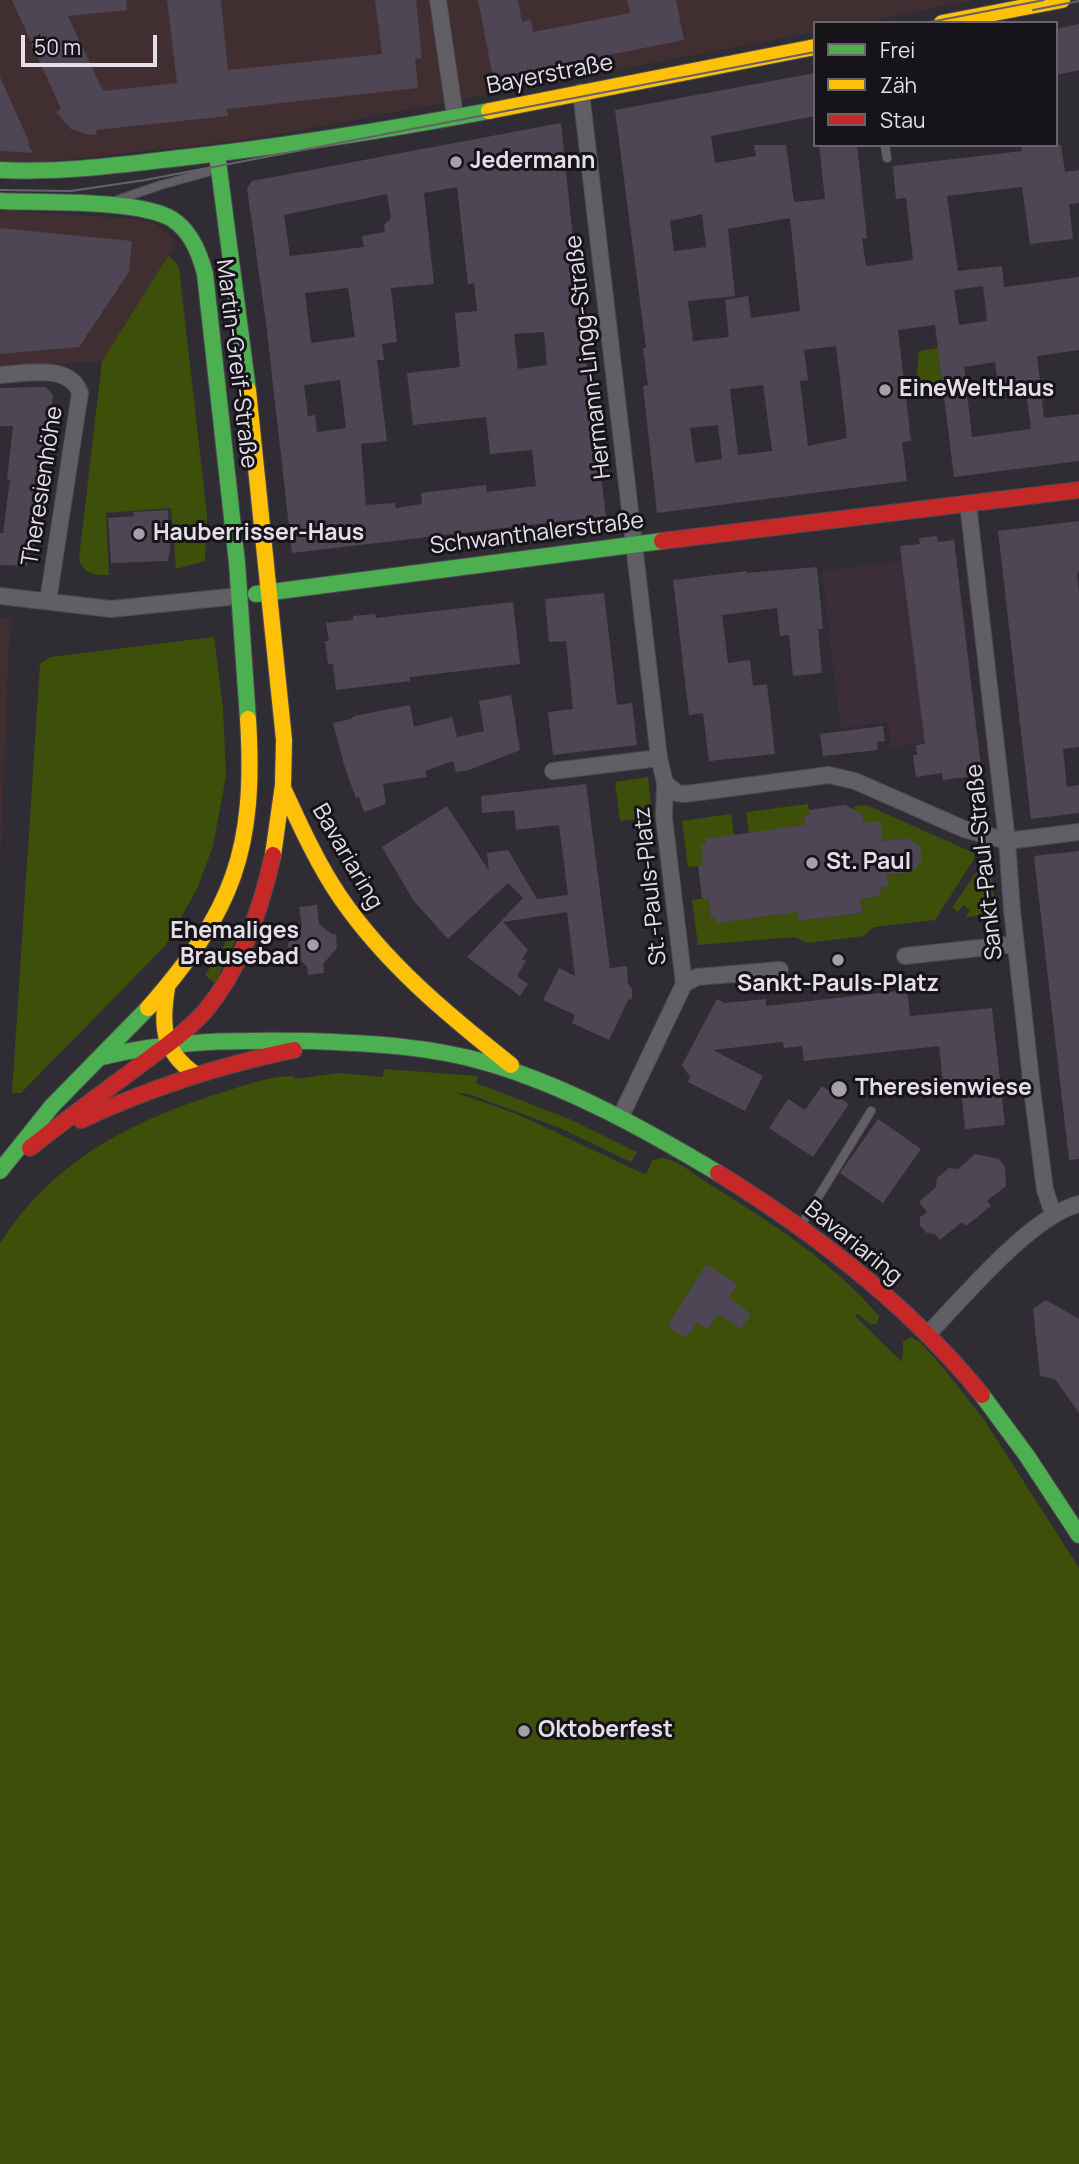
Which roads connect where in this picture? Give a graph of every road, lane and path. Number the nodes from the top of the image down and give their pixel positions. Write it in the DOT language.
graph roads {
  1 [pos="438,0"];
  2 [pos="1062,0"];
  3 [pos="1040,2"];
  4 [pos="951,21"];
  5 [pos="813,47"];
  6 [pos="581,92"];
  7 [pos="455,116"];
  8 [pos="885,147"];
  9 [pos="887,158"];
  10 [pos="218,161"];
  11 [pos="0,170"];
  12 [pos="0,201"];
  13 [pos="102,206"];
  14 [pos="0,375"];
  15 [pos="1079,490"];
  16 [pos="968,504"];
  17 [pos="634,544"];
  18 [pos="270,592"];
  19 [pos="0,596"];
  20 [pos="239,596"];
  21 [pos="48,601"];
  22 [pos="659,758"];
  23 [pos="553,771"];
  24 [pos="665,783"];
  25 [pos="283,788"];
  26 [pos="1079,832"];
  27 [pos="1007,841"];
  28 [pos="1016,944"];
  29 [pos="905,956"];
  30 [pos="780,970"];
  31 [pos="684,984"];
  32 [pos="167,988"];
  33 [pos="338,1043"];
  34 [pos="168,1044"];
  35 [pos="102,1057"];
  36 [pos="195,1074"];
  37 [pos="524,1075"];
  38 [pos="871,1111"];
  39 [pos="620,1118"];
  40 [pos="31,1147"];
  41 [pos="0,1173"];
  42 [pos="1079,1203"];
  43 [pos="1053,1213"];
  44 [pos="800,1227"];
  45 [pos="928,1335"];
  46 [pos="1079,1535"];
  1 -- 7 [label="street"];
  2 -- 3 [label="main road"];
  3 -- 4 [label="main road"];
  5 -- 6 [label="main road, Bayerstraße"];
  6 -- 7 [label="main road, Bayerstraße"];
  6 -- 17 [label="street, Hermann-Lingg-Straße"];
  7 -- 10 [label="main road, Bayerstraße"];
  8 -- 9 [label="lane"];
  10 -- 11 [label="main road, Bayerstraße"];
  10 -- 13 [label="lane, Bayerstraße"];
  10 -- 18 [label="main road, Martin-Greif-Straße"];
  12 -- 13 [label="main road, Bayerstraße"];
  13 -- 20 [label="main road, Martin-Greif-Straße"];
  14 -- 21 [label="street, Theresienhöhe"];
  15 -- 16 [label="main road, Schwanthalerstraße"];
  16 -- 17 [label="main road, Schwanthalerstraße"];
  16 -- 27 [label="street, Sankt-Paul-Straße"];
  17 -- 18 [label="main road, Schwanthalerstraße"];
  17 -- 22 [label="street, Hermann-Lingg-Straße"];
  18 -- 20 [label="main road, Schwanthalerstraße"];
  18 -- 25 [label="main road, Bavariaring"];
  19 -- 21 [label="street, Schwanthalerstraße"];
  20 -- 21 [label="street, Schwanthalerstraße"];
  20 -- 32 [label="main road"];
  22 -- 23 [label="street"];
  22 -- 24 [label="street, Hermann-Lingg-Straße"];
  24 -- 27 [label="street"];
  24 -- 31 [label="street, St.-Pauls-Platz"];
  25 -- 34 [label="main road"];
  25 -- 37 [label="main road, Bavariaring"];
  26 -- 27 [label="street"];
  27 -- 28 [label="street, Sankt-Paul-Straße"];
  28 -- 29 [label="street"];
  28 -- 43 [label="street, Sankt-Paul-Straße"];
  30 -- 31 [label="street"];
  31 -- 39 [label="street"];
  32 -- 34 [label="main road"];
  32 -- 35 [label="main road"];
  33 -- 34 [label="main road, Bavariaring"];
  33 -- 36 [label="main road, Bavariaring"];
  33 -- 37 [label="main road, Bavariaring"];
  34 -- 35 [label="main road"];
  34 -- 36 [label="main road"];
  34 -- 40 [label="main road"];
  35 -- 41 [label="main road"];
  36 -- 40 [label="main road, Bavariaring"];
  37 -- 39 [label="main road, Bavariaring"];
  38 -- 44 [label="lane"];
  39 -- 44 [label="main road, Bavariaring"];
  40 -- 41 [label="main road"];
  42 -- 43 [label="street"];
  43 -- 45 [label="street"];
  44 -- 45 [label="main road, Bavariaring"];
  45 -- 46 [label="main road, Bavariaring"];
}
